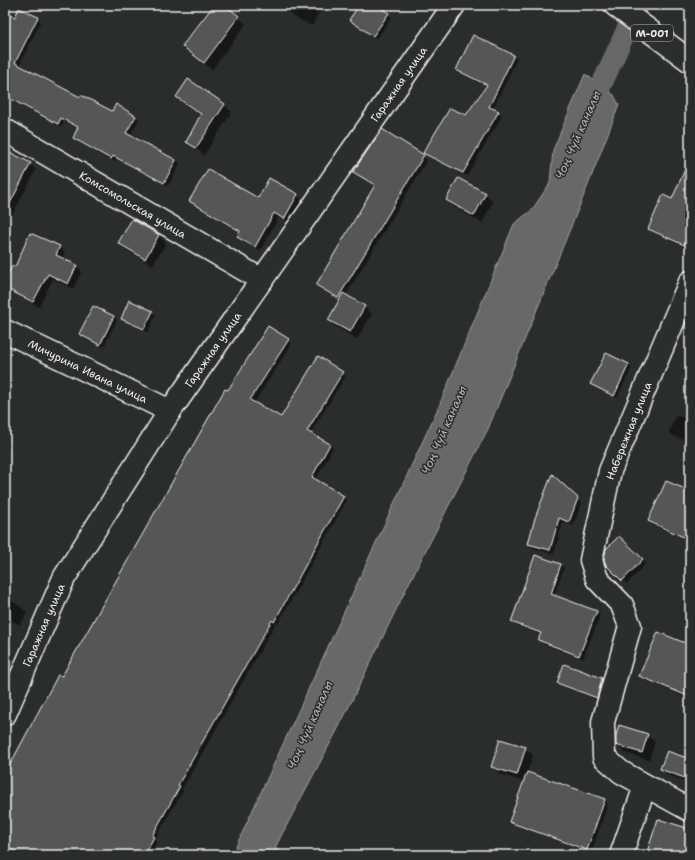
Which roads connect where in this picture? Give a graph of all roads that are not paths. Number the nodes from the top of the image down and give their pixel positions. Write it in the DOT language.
graph roads {
  1 [pos="454,5"];
  2 [pos="615,5"];
  3 [pos="690,61"];
  4 [pos="5,130"];
  5 [pos="262,280"];
  6 [pos="690,282"];
  7 [pos="5,331"];
  8 [pos="170,411"];
  9 [pos="5,714"];
  10 [pos="645,786"];
  11 [pos="690,810"];
  12 [pos="621,855"];
  1 -- 5 [label="street, Гаражная улица"];
  2 -- 3 [label="street, М-001"];
  4 -- 5 [label="street, Комсомольская улица"];
  5 -- 8 [label="street, Гаражная улица"];
  6 -- 10 [label="street, Набережная улица"];
  7 -- 8 [label="street, Мичурина Ивана улица"];
  8 -- 9 [label="street, Гаражная улица"];
  10 -- 11 [label="street, Набережная улица"];
  10 -- 12 [label="street"];
}
